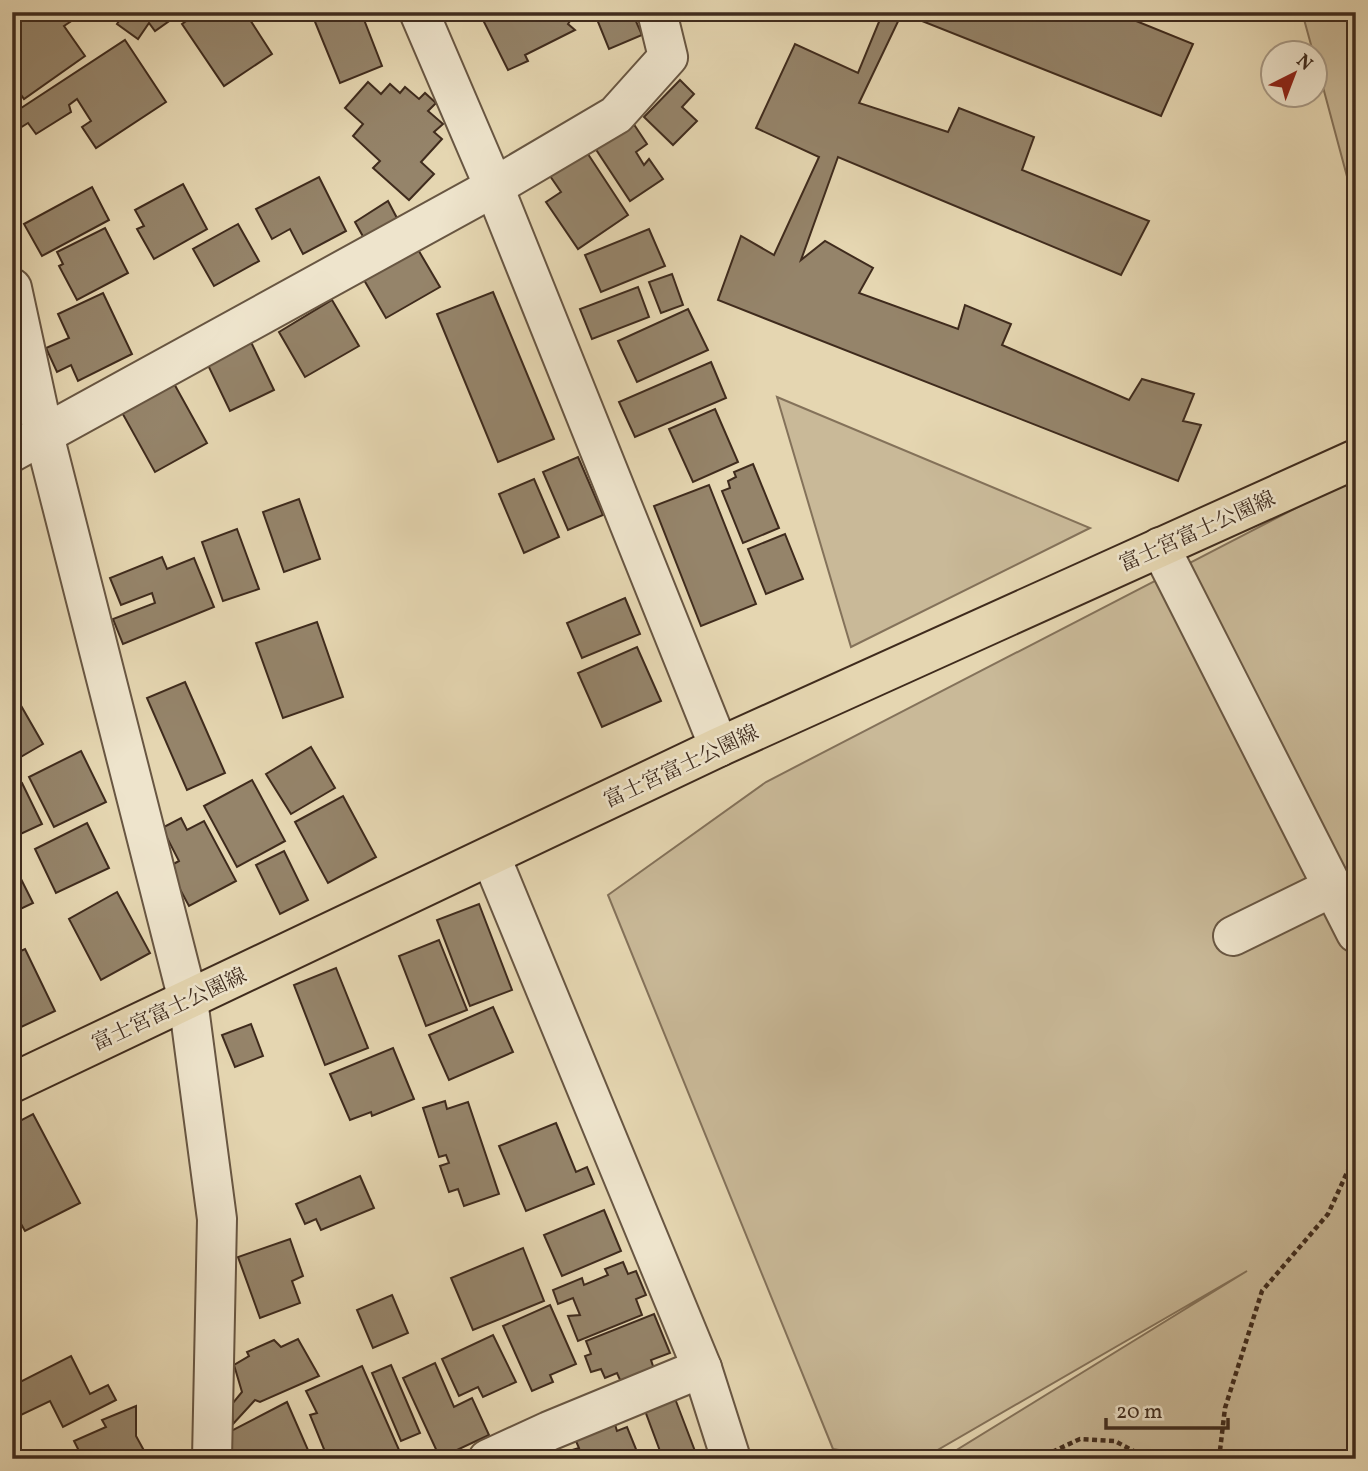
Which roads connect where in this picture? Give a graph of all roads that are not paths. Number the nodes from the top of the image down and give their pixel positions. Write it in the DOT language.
graph roads {
  1 [pos="419,12"];
  2 [pos="657,12"];
  3 [pos="494,187"];
  4 [pos="12,288"];
  5 [pos="28,443"];
  6 [pos="1356,459"];
  7 [pos="1160,547"];
  8 [pos="719,747"];
  9 [pos="491,857"];
  10 [pos="1333,887"];
  11 [pos="1356,933"];
  12 [pos="1233,936"];
  13 [pos="188,1000"];
  14 [pos="12,1083"];
  15 [pos="702,1368"];
  16 [pos="212,1459"];
  17 [pos="488,1459"];
  18 [pos="731,1459"];
  1 -- 3 [label="street"];
  2 -- 3 [label="street"];
  3 -- 5 [label="street"];
  3 -- 8 [label="street"];
  4 -- 5 [label="street"];
  5 -- 13 [label="street"];
  6 -- 7 [label="main road, 富士宮富士公園線"];
  7 -- 8 [label="main road, 富士宮富士公園線"];
  7 -- 10 [label="street"];
  8 -- 9 [label="main road, 富士宮富士公園線"];
  9 -- 13 [label="main road, 富士宮富士公園線"];
  9 -- 15 [label="street"];
  10 -- 11 [label="street"];
  10 -- 12 [label="street"];
  13 -- 14 [label="main road, 富士宮富士公園線"];
  13 -- 16 [label="street"];
  15 -- 17 [label="street"];
  15 -- 18 [label="street"];
}
